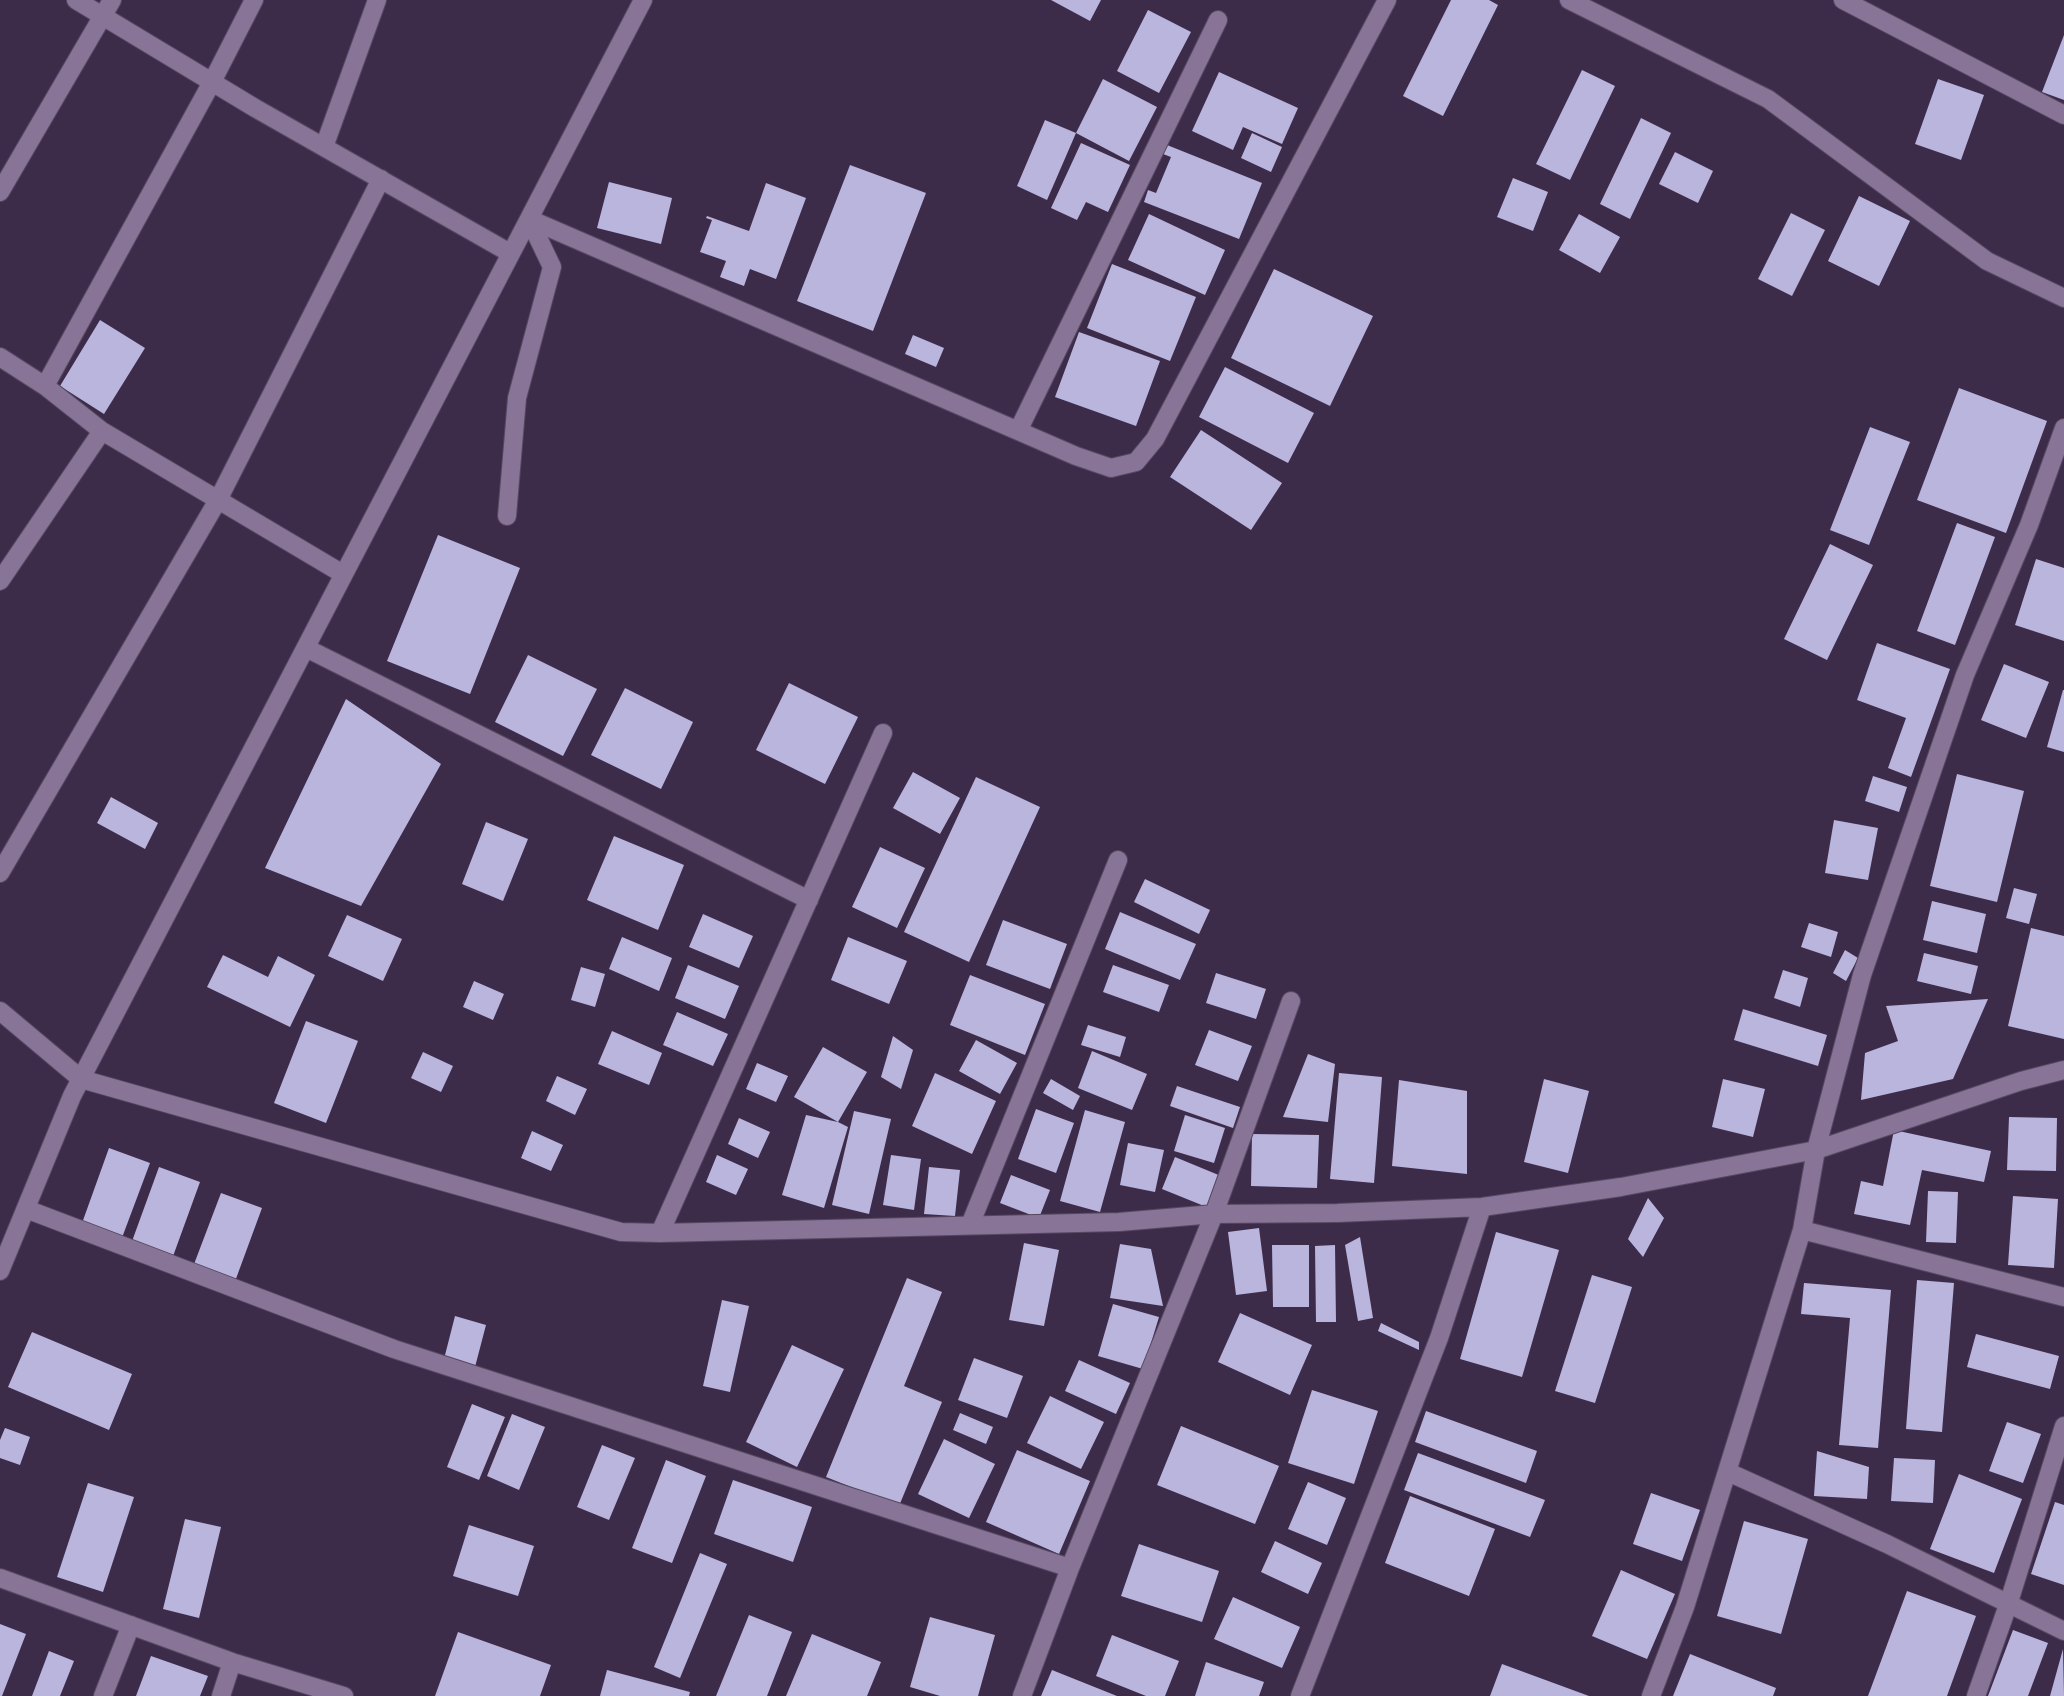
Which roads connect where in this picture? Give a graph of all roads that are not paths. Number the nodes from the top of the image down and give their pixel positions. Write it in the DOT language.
graph roads {
  1 [pos="76,0"];
  2 [pos="112,0"];
  3 [pos="254,0"];
  4 [pos="377,0"];
  5 [pos="643,0"];
  6 [pos="1387,0"];
  7 [pos="1569,0"];
  8 [pos="1844,0"];
  9 [pos="103,17"];
  10 [pos="1218,20"];
  11 [pos="212,82"];
  12 [pos="2064,115"];
  13 [pos="324,147"];
  14 [pos="381,179"];
  15 [pos="0,192"];
  16 [pos="529,219"];
  17 [pos="510,253"];
  18 [pos="2064,298"];
  19 [pos="0,357"];
  20 [pos="45,386"];
  21 [pos="2064,428"];
  22 [pos="102,431"];
  23 [pos="1018,431"];
  24 [pos="218,500"];
  25 [pos="507,516"];
  26 [pos="343,574"];
  27 [pos="0,581"];
  28 [pos="306,648"];
  29 [pos="884,733"];
  30 [pos="1118,860"];
  31 [pos="0,873"];
  32 [pos="809,900"];
  33 [pos="1291,1001"];
  34 [pos="0,1011"];
  35 [pos="2064,1070"];
  36 [pos="81,1079"];
  37 [pos="1816,1150"];
  38 [pos="1482,1207"];
  39 [pos="26,1209"];
  40 [pos="1214,1215"];
  41 [pos="970,1226"];
  42 [pos="1802,1230"];
  43 [pos="660,1233"];
  44 [pos="0,1271"];
  45 [pos="2064,1297"];
  46 [pos="2064,1426"];
  47 [pos="1728,1472"];
  48 [pos="1070,1568"];
  49 [pos="0,1578"];
  50 [pos="2008,1605"];
  51 [pos="130,1625"];
  52 [pos="2064,1631"];
  53 [pos="232,1662"];
  54 [pos="103,1696"];
  55 [pos="221,1696"];
  56 [pos="344,1696"];
  57 [pos="1022,1696"];
  58 [pos="1300,1696"];
  59 [pos="1651,1696"];
  60 [pos="1976,1696"];
  1 -- 9 [label="street"];
  2 -- 9 [label="street"];
  3 -- 11 [label="street"];
  4 -- 13 [label="street"];
  5 -- 16 [label="street"];
  6 -- 23 [label="street"];
  7 -- 18 [label="street"];
  8 -- 12 [label="street"];
  9 -- 11 [label="street"];
  9 -- 15 [label="street"];
  10 -- 23 [label="street"];
  11 -- 13 [label="street"];
  11 -- 20 [label="street"];
  13 -- 14 [label="street"];
  14 -- 17 [label="street"];
  14 -- 24 [label="street"];
  16 -- 17 [label="street"];
  16 -- 23 [label="street"];
  16 -- 25 [label="street"];
  17 -- 26 [label="street"];
  19 -- 20 [label="street"];
  20 -- 22 [label="street"];
  21 -- 37 [label="street"];
  22 -- 24 [label="street"];
  22 -- 27 [label="street"];
  24 -- 26 [label="street"];
  24 -- 31 [label="street"];
  26 -- 28 [label="street"];
  28 -- 32 [label="street"];
  28 -- 36 [label="street"];
  29 -- 32 [label="street"];
  30 -- 41 [label="street"];
  32 -- 43 [label="street"];
  33 -- 40 [label="street"];
  34 -- 36 [label="street"];
  35 -- 37 [label="street"];
  36 -- 39 [label="street"];
  36 -- 43 [label="street"];
  37 -- 38 [label="street"];
  37 -- 42 [label="street"];
  38 -- 40 [label="street"];
  38 -- 58 [label="street"];
  39 -- 44 [label="street"];
  39 -- 48 [label="street"];
  40 -- 41 [label="street"];
  40 -- 48 [label="street"];
  41 -- 43 [label="street"];
  42 -- 45 [label="street"];
  42 -- 47 [label="street"];
  46 -- 50 [label="street"];
  47 -- 50 [label="street"];
  47 -- 59 [label="street"];
  48 -- 57 [label="street"];
  49 -- 51 [label="street"];
  50 -- 52 [label="street"];
  50 -- 60 [label="street"];
  51 -- 53 [label="street"];
  51 -- 54 [label="street"];
  53 -- 55 [label="street"];
  53 -- 56 [label="street"];
}
